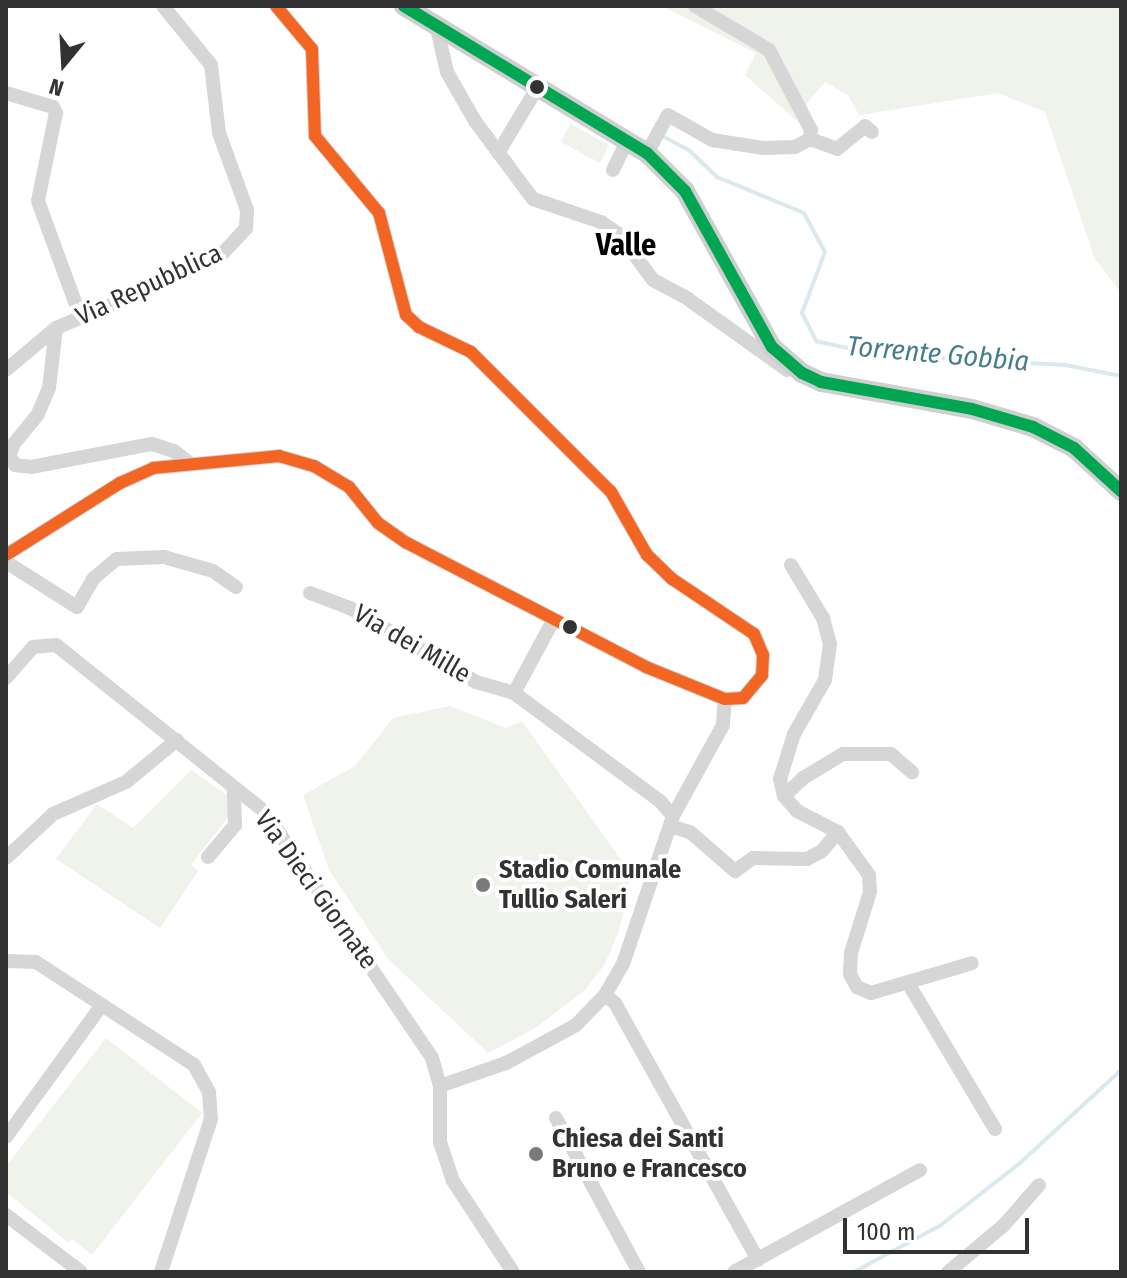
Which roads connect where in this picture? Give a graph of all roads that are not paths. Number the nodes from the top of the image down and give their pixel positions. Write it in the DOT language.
graph roads {
  1 [pos="163,6"];
  2 [pos="276,6"];
  3 [pos="404,6"];
  4 [pos="695,6"];
  5 [pos="437,28"];
  6 [pos="536,90"];
  7 [pos="6,93"];
  8 [pos="872,132"];
  9 [pos="810,139"];
  10 [pos="627,141"];
  11 [pos="498,153"];
  12 [pos="647,153"];
  13 [pos="613,170"];
  14 [pos="80,316"];
  15 [pos="56,328"];
  16 [pos="6,370"];
  17 [pos="802,373"];
  18 [pos="188,462"];
  19 [pos="1121,491"];
  20 [pos="6,555"];
  21 [pos="6,562"];
  22 [pos="791,565"];
  23 [pos="236,587"];
  24 [pos="310,593"];
  25 [pos="553,621"];
  26 [pos="6,678"];
  27 [pos="514,693"];
  28 [pos="725,699"];
  29 [pos="177,740"];
  30 [pos="912,772"];
  31 [pos="234,787"];
  32 [pos="784,796"];
  33 [pos="672,821"];
  34 [pos="838,832"];
  35 [pos="208,857"];
  36 [pos="6,858"];
  37 [pos="6,961"];
  38 [pos="972,963"];
  39 [pos="908,983"];
  40 [pos="605,995"];
  41 [pos="102,1005"];
  42 [pos="440,1086"];
  43 [pos="556,1118"];
  44 [pos="995,1129"];
  45 [pos="6,1137"];
  46 [pos="920,1170"];
  47 [pos="1039,1185"];
  48 [pos="6,1215"];
  49 [pos="758,1260"];
  50 [pos="81,1272"];
  51 [pos="161,1272"];
  52 [pos="513,1272"];
  53 [pos="639,1272"];
  54 [pos="734,1272"];
  55 [pos="948,1272"];
  1 -- 14 [label="street, Via Repubblica"];
  2 -- 28 [label="street"];
  3 -- 5 [label="main road"];
  4 -- 9 [label="street"];
  5 -- 6 [label="main road"];
  5 -- 11 [label="street"];
  6 -- 10 [label="main road"];
  6 -- 11 [label="street"];
  7 -- 14 [label="street"];
  8 -- 9 [label="street"];
  9 -- 12 [label="street"];
  10 -- 12 [label="main road"];
  10 -- 13 [label="street"];
  11 -- 17 [label="street"];
  12 -- 17 [label="main road"];
  14 -- 15 [label="street, Via Repubblica"];
  15 -- 16 [label="street, Via Repubblica"];
  15 -- 18 [label="street"];
  17 -- 19 [label="main road"];
  18 -- 20 [label="street"];
  18 -- 25 [label="street"];
  21 -- 23 [label="street"];
  22 -- 32 [label="street"];
  24 -- 27 [label="street, Via dei Mille"];
  25 -- 27 [label="street"];
  25 -- 28 [label="street"];
  26 -- 29 [label="street, Via Dieci Giornate"];
  27 -- 33 [label="street, Via dei Mille"];
  28 -- 33 [label="street"];
  29 -- 31 [label="street, Via Dieci Giornate"];
  29 -- 36 [label="street"];
  30 -- 32 [label="street"];
  31 -- 35 [label="street"];
  31 -- 42 [label="street, Via Dieci Giornate"];
  32 -- 34 [label="street"];
  33 -- 34 [label="street, Via dei Mille"];
  33 -- 40 [label="street"];
  34 -- 39 [label="street"];
  37 -- 41 [label="street"];
  38 -- 39 [label="street"];
  39 -- 44 [label="street"];
  40 -- 42 [label="street"];
  40 -- 49 [label="street"];
  41 -- 45 [label="street"];
  41 -- 51 [label="street"];
  42 -- 52 [label="street"];
  43 -- 53 [label="street"];
  46 -- 49 [label="street"];
  47 -- 55 [label="street"];
  48 -- 50 [label="street"];
  49 -- 54 [label="street"];
}
